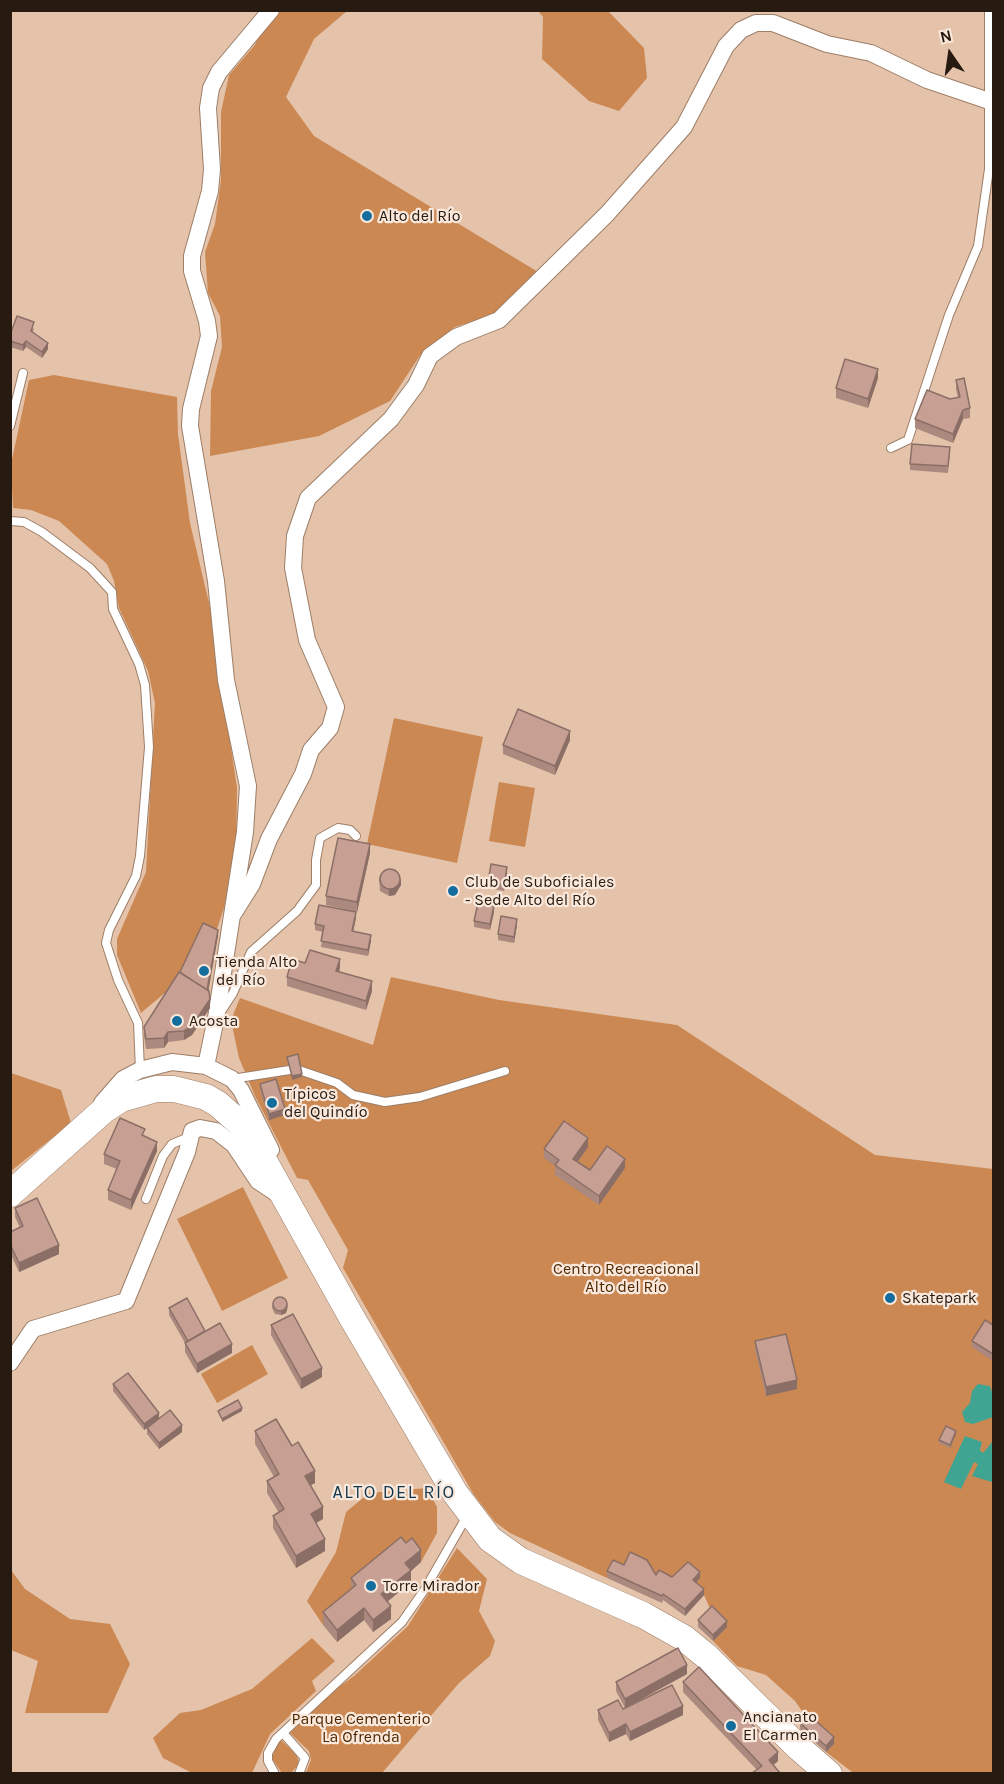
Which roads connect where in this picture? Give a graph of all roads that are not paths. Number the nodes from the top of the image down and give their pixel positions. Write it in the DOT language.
graph roads {
  1 [pos="271,10"];
  2 [pos="989,10"];
  3 [pos="989,101"];
  4 [pos="23,373"];
  5 [pos="10,426"];
  6 [pos="891,448"];
  7 [pos="10,521"];
  8 [pos="356,836"];
  9 [pos="232,916"];
  10 [pos="216,1018"];
  11 [pos="206,1066"];
  12 [pos="140,1070"];
  13 [pos="505,1071"];
  14 [pos="232,1079"];
  15 [pos="82,1129"];
  16 [pos="189,1137"];
  17 [pos="10,1194"];
  18 [pos="146,1199"];
  19 [pos="287,1200"];
  20 [pos="342,1300"];
  21 [pos="10,1363"];
  22 [pos="469,1513"];
  23 [pos="283,1732"];
  24 [pos="275,1773"];
  25 [pos="299,1773"];
  26 [pos="829,1773"];
  1 -- 9 [label="street"];
  2 -- 3 [label="lane"];
  3 -- 6 [label="lane"];
  3 -- 9 [label="street"];
  4 -- 5 [label="lane"];
  7 -- 12 [label="lane"];
  8 -- 10 [label="lane"];
  9 -- 10 [label="street"];
  10 -- 11 [label="street"];
  11 -- 12 [label="street"];
  11 -- 14 [label="street"];
  12 -- 15 [label="street"];
  13 -- 14 [label="lane"];
  14 -- 20 [label="street"];
  15 -- 17 [label="main road"];
  15 -- 19 [label="main road"];
  16 -- 18 [label="lane"];
  16 -- 19 [label="street"];
  16 -- 21 [label="street"];
  19 -- 20 [label="main road"];
  20 -- 22 [label="main road"];
  22 -- 23 [label="lane"];
  22 -- 26 [label="main road"];
  23 -- 24 [label="lane"];
  23 -- 25 [label="lane"];
}
